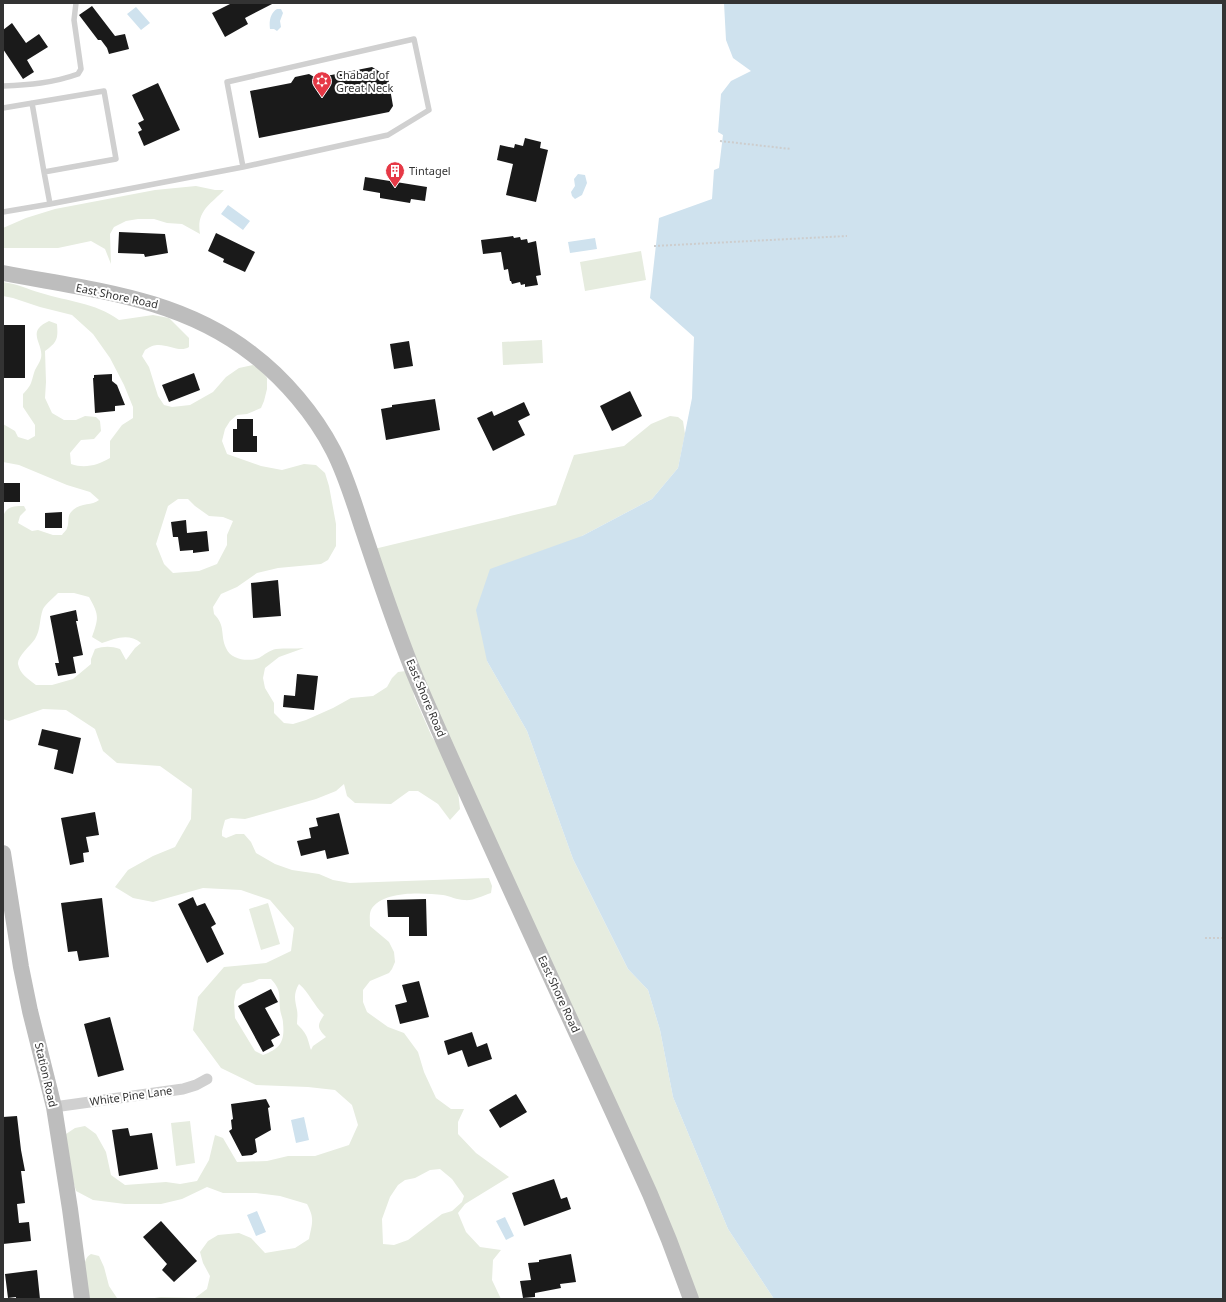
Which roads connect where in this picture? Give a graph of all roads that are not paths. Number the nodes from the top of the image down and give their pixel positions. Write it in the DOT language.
graph roads {
  1 [pos="76,3"];
  2 [pos="3,86"];
  3 [pos="32,103"];
  4 [pos="3,108"];
  5 [pos="244,167"];
  6 [pos="44,172"];
  7 [pos="50,204"];
  8 [pos="3,212"];
  9 [pos="3,273"];
  10 [pos="3,853"];
  11 [pos="206,1079"];
  12 [pos="54,1107"];
  13 [pos="82,1299"];
  14 [pos="690,1299"];
  1 -- 2 [label="lane"];
  3 -- 4 [label="lane"];
  3 -- 6 [label="lane"];
  3 -- 6 [label="lane"];
  5 -- 5 [label="lane"];
  5 -- 7 [label="lane"];
  6 -- 7 [label="lane"];
  7 -- 8 [label="lane"];
  9 -- 14 [label="main road, East Shore Road"];
  10 -- 12 [label="main road, Station Road"];
  11 -- 12 [label="street, White Pine Lane"];
  12 -- 13 [label="main road, Station Road"];
}
